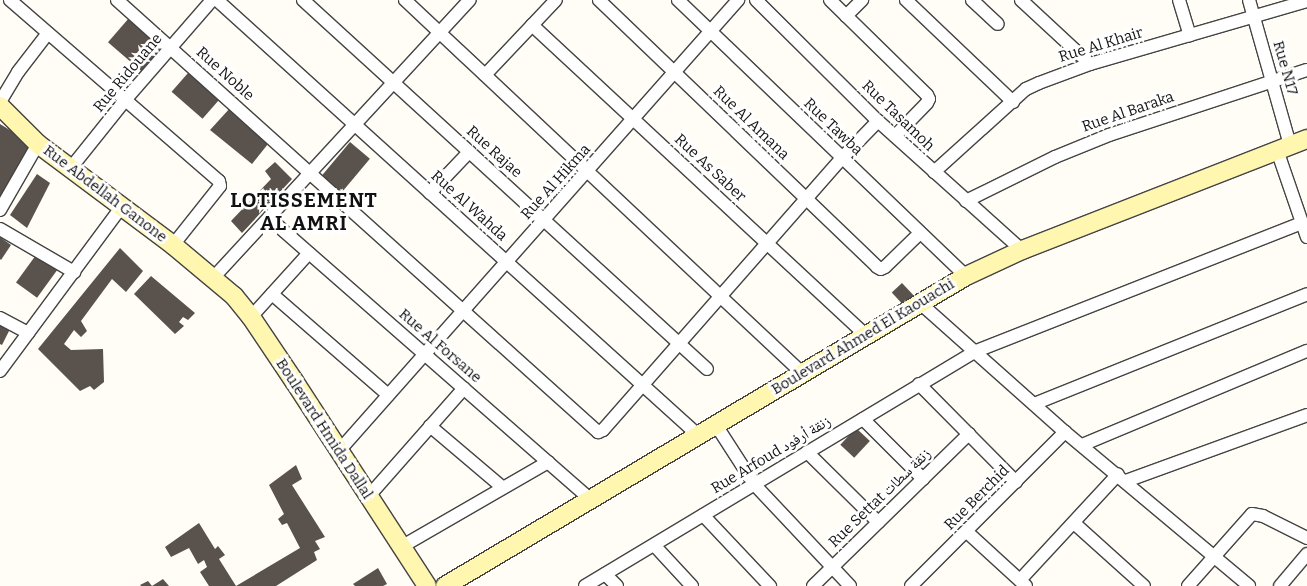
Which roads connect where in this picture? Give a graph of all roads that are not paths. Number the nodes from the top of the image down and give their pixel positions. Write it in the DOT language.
graph roads {
  1 [pos="10,0"];
  2 [pos="117,0"];
  3 [pos="212,0"];
  4 [pos="217,0"];
  5 [pos="303,0"];
  6 [pos="405,0"];
  7 [pos="470,0"];
  8 [pos="556,0"];
  9 [pos="599,0"];
  10 [pos="678,0"];
  11 [pos="738,0"];
  12 [pos="756,0"];
  13 [pos="830,0"];
  14 [pos="862,0"];
  15 [pos="906,0"];
  16 [pos="972,0"];
  17 [pos="1021,0"];
  18 [pos="1179,0"];
  19 [pos="1248,0"];
  20 [pos="1307,1"];
  21 [pos="846,16"];
  22 [pos="1254,17"];
  23 [pos="998,24"];
  24 [pos="532,25"];
  25 [pos="710,31"];
  26 [pos="48,33"];
  27 [pos="440,33"];
  28 [pos="1190,35"];
  29 [pos="171,47"];
  30 [pos="1090,64"];
  31 [pos="1307,70"];
  32 [pos="675,73"];
  33 [pos="485,75"];
  34 [pos="394,82"];
  35 [pos="1272,82"];
  36 [pos="126,99"];
  37 [pos="0,102"];
  38 [pos="1013,102"];
  39 [pos="0,106"];
  40 [pos="634,119"];
  41 [pos="878,121"];
  42 [pos="355,126"];
  43 [pos="895,136"];
  44 [pos="1307,139"];
  45 [pos="38,144"];
  46 [pos="1283,148"];
  47 [pos="469,152"];
  48 [pos="842,158"];
  49 [pos="70,169"];
  50 [pos="587,172"];
  51 [pos="934,172"];
  52 [pos="310,174"];
  53 [pos="430,193"];
  54 [pos="806,199"];
  55 [pos="966,201"];
  56 [pos="122,206"];
  57 [pos="0,210"];
  58 [pos="269,218"];
  59 [pos="544,220"];
  60 [pos="1302,223"];
  61 [pos="0,229"];
  62 [pos="920,233"];
  63 [pos="1307,237"];
  64 [pos="767,244"];
  65 [pos="173,245"];
  66 [pos="1022,250"];
  67 [pos="309,253"];
  68 [pos="506,262"];
  69 [pos="74,272"];
  70 [pos="966,276"];
  71 [pos="214,277"];
  72 [pos="272,294"];
  73 [pos="1307,294"];
  74 [pos="721,296"];
  75 [pos="920,303"];
  76 [pos="463,310"];
  77 [pos="251,317"];
  78 [pos="0,318"];
  79 [pos="28,333"];
  80 [pos="866,335"];
  81 [pos="679,344"];
  82 [pos="1307,351"];
  83 [pos="974,352"];
  84 [pos="425,354"];
  85 [pos="707,369"];
  86 [pos="0,371"];
  87 [pos="802,373"];
  88 [pos="920,384"];
  89 [pos="642,385"];
  90 [pos="464,388"];
  91 [pos="388,395"];
  92 [pos="1034,404"];
  93 [pos="1307,415"];
  94 [pos="863,419"];
  95 [pos="716,425"];
  96 [pos="430,426"];
  97 [pos="1065,432"];
  98 [pos="969,434"];
  99 [pos="699,436"];
  100 [pos="1082,445"];
  101 [pos="338,452"];
  102 [pos="808,452"];
  103 [pos="548,462"];
  104 [pos="1122,478"];
  105 [pos="922,479"];
  106 [pos="1016,482"];
  107 [pos="754,484"];
  108 [pos="502,487"];
  109 [pos="368,497"];
  110 [pos="590,499"];
  111 [pos="703,515"];
  112 [pos="878,522"];
  113 [pos="1074,523"];
  114 [pos="966,532"];
  115 [pos="1307,538"];
  116 [pos="654,545"];
  117 [pos="401,548"];
  118 [pos="1307,554"];
  119 [pos="1214,556"];
  120 [pos="832,568"];
  121 [pos="1302,569"];
  122 [pos="605,574"];
  123 [pos="920,583"];
  124 [pos="1023,583"];
  125 [pos="427,586"];
  126 [pos="445,586"];
  127 [pos="585,586"];
  128 [pos="617,586"];
  129 [pos="692,586"];
  130 [pos="770,586"];
  131 [pos="813,586"];
  132 [pos="850,586"];
  133 [pos="1144,586"];
  134 [pos="1188,586"];
  135 [pos="1249,586"];
  136 [pos="1280,586"];
  1 -- 26 [label="street"];
  2 -- 29 [label="street, Rue Noble"];
  3 -- 29 [label="street, Rue Ridouane"];
  4 -- 42 [label="street, Rue Al Wahda"];
  5 -- 34 [label="street, Rue Rajae"];
  6 -- 27 [label="street"];
  7 -- 27 [label="street"];
  8 -- 24 [label="street"];
  9 -- 32 [label="street, Rue Al Amana"];
  10 -- 25 [label="street, Rue Tawba"];
  11 -- 25 [label="street, Rue Al Hikma"];
  12 -- 41 [label="street, Rue Tasamoh"];
  13 -- 21 [label="street"];
  14 -- 21 [label="street"];
  15 -- 38 [label="street"];
  16 -- 23 [label="street"];
  17 -- 30 [label="street"];
  18 -- 28 [label="street"];
  19 -- 22 [label="street, Rue N17"];
  20 -- 22 [label="street, Rue Al Khair"];
  21 -- 43 [label="street"];
  22 -- 28 [label="street, Rue Al Khair"];
  22 -- 35 [label="street, Rue N17"];
  24 -- 33 [label="street"];
  24 -- 40 [label="street, Rue As Saber"];
  25 -- 32 [label="street, Rue Al Hikma"];
  25 -- 48 [label="street, Rue Tawba"];
  26 -- 36 [label="street"];
  26 -- 37 [label="street"];
  27 -- 33 [label="street"];
  27 -- 34 [label="street"];
  28 -- 30 [label="street, Rue Al Khair"];
  29 -- 36 [label="street, Rue Ridouane"];
  29 -- 52 [label="street, Rue Noble"];
  30 -- 38 [label="street, Rue Al Khair"];
  31 -- 35 [label="street, Rue Al Baraka"];
  32 -- 40 [label="street, Rue Al Hikma"];
  32 -- 54 [label="street, Rue Al Amana"];
  33 -- 50 [label="street"];
  34 -- 42 [label="street"];
  34 -- 47 [label="street, Rue Rajae"];
  35 -- 46 [label="street, Rue N17"];
  35 -- 55 [label="street, Rue Al Baraka"];
  36 -- 49 [label="street, Rue Ridouane"];
  36 -- 65 [label="street"];
  38 -- 51 [label="street, Rue Al Khair"];
  39 -- 45 [label="street, Rue Abdellah Ganone"];
  40 -- 50 [label="street, Rue Al Hikma"];
  40 -- 64 [label="street, Rue As Saber"];
  41 -- 43 [label="street, Rue Tasamoh"];
  41 -- 48 [label="street"];
  42 -- 52 [label="street"];
  42 -- 53 [label="street, Rue Al Wahda"];
  43 -- 51 [label="street, Rue Tasamoh"];
  44 -- 46 [label="street, Boulevard Ahmed El Kaouachi"];
  45 -- 49 [label="street, Rue Abdellah Ganone"];
  45 -- 57 [label="street"];
  46 -- 60 [label="street, Rue N17"];
  46 -- 66 [label="street, Boulevard Ahmed El Kaouachi"];
  47 -- 53 [label="street"];
  47 -- 59 [label="street, Rue Rajae"];
  48 -- 54 [label="street"];
  48 -- 62 [label="street, Rue Tawba"];
  49 -- 56 [label="street, Rue Abdellah Ganone"];
  50 -- 59 [label="street, Rue Al Hikma"];
  50 -- 74 [label="street"];
  51 -- 55 [label="street, Rue Tasamoh"];
  52 -- 58 [label="street"];
  52 -- 76 [label="street, Rue Noble"];
  53 -- 68 [label="street, Rue Al Wahda"];
  54 -- 62 [label="street, Rue Al Amana"];
  54 -- 64 [label="street"];
  55 -- 66 [label="street, Rue Tasamoh"];
  56 -- 65 [label="street, Rue Abdellah Ganone"];
  56 -- 69 [label="street"];
  58 -- 67 [label="street, Rue Al Forsane"];
  58 -- 71 [label="street"];
  59 -- 68 [label="street, Rue Al Hikma"];
  59 -- 81 [label="street, Rue Rajae"];
  60 -- 63 [label="street, Rue N17"];
  60 -- 83 [label="street, Rue Arfoud زنقة أرفود"];
  61 -- 69 [label="street"];
  62 -- 70 [label="street, Rue Tawba"];
  64 -- 74 [label="street"];
  64 -- 80 [label="street, Rue As Saber"];
  65 -- 71 [label="street, Rue Abdellah Ganone"];
  66 -- 70 [label="street, Boulevard Ahmed El Kaouachi"];
  67 -- 72 [label="street"];
  67 -- 84 [label="street, Rue Al Forsane"];
  68 -- 76 [label="street, Rue Al Hikma"];
  68 -- 89 [label="street, Rue Al Wahda"];
  69 -- 79 [label="street"];
  70 -- 75 [label="street, Boulevard Ahmed El Kaouachi"];
  71 -- 77 [label="street, Boulevard Hmida Dallal"];
  72 -- 77 [label="street"];
  72 -- 91 [label="street"];
  73 -- 92 [label="street"];
  74 -- 81 [label="street"];
  74 -- 87 [label="street"];
  75 -- 80 [label="street, Boulevard Ahmed El Kaouachi"];
  75 -- 83 [label="street"];
  76 -- 84 [label="street, Rue Al Hikma"];
  76 -- 89 [label="street, Rue Noble"];
  77 -- 101 [label="street, Boulevard Hmida Dallal"];
  78 -- 79 [label="street"];
  79 -- 86 [label="street"];
  80 -- 87 [label="street, Boulevard Ahmed El Kaouachi"];
  81 -- 85 [label="street, Rue Rajae"];
  81 -- 89 [label="street"];
  82 -- 100 [label="street"];
  83 -- 88 [label="street, Rue Arfoud زنقة أرفود"];
  83 -- 92 [label="street"];
  84 -- 90 [label="street, Rue Al Forsane"];
  84 -- 91 [label="street, Rue Al Hikma"];
  87 -- 95 [label="street, Boulevard Ahmed El Kaouachi"];
  88 -- 94 [label="street, Rue Arfoud زنقة أرفود"];
  88 -- 98 [label="street"];
  89 -- 99 [label="street, Rue Al Wahda"];
  90 -- 96 [label="street"];
  90 -- 103 [label="street, Rue Al Forsane"];
  91 -- 101 [label="street, Rue Al Hikma"];
  92 -- 97 [label="street"];
  93 -- 104 [label="street"];
  94 -- 102 [label="street, Rue Arfoud زنقة أرفود"];
  94 -- 105 [label="street"];
  95 -- 99 [label="street, Boulevard Ahmed El Kaouachi"];
  95 -- 107 [label="street"];
  96 -- 108 [label="street"];
  96 -- 109 [label="street"];
  97 -- 100 [label="street"];
  97 -- 106 [label="street, Rue Berchid"];
  98 -- 105 [label="street, Rue Settat زنقة سطات"];
  98 -- 106 [label="street"];
  99 -- 110 [label="street, Boulevard Ahmed El Kaouachi"];
  100 -- 104 [label="street"];
  101 -- 109 [label="street, Boulevard Hmida Dallal"];
  102 -- 107 [label="street, Rue Arfoud زنقة أرفود"];
  102 -- 112 [label="street"];
  103 -- 108 [label="street"];
  103 -- 110 [label="street, Rue Al Forsane"];
  104 -- 113 [label="street"];
  104 -- 119 [label="street"];
  105 -- 112 [label="street, Rue Settat زنقة سطات"];
  106 -- 114 [label="street, Rue Berchid"];
  107 -- 111 [label="street, Rue Arfoud زنقة أرفود"];
  107 -- 120 [label="street"];
  108 -- 117 [label="street"];
  109 -- 117 [label="street, Boulevard Hmida Dallal"];
  110 -- 126 [label="street, Boulevard Ahmed El Kaouachi"];
  111 -- 116 [label="street, Rue Arfoud زنقة أرفود"];
  111 -- 130 [label="street"];
  112 -- 120 [label="street, Rue Settat زنقة سطات"];
  113 -- 124 [label="street"];
  113 -- 133 [label="street"];
  114 -- 123 [label="street, Rue Berchid"];
  114 -- 124 [label="street"];
  115 -- 119 [label="street"];
  116 -- 122 [label="street, Rue Arfoud زنقة أرفود"];
  116 -- 129 [label="street"];
  117 -- 125 [label="street, Boulevard Hmida Dallal"];
  118 -- 121 [label="street"];
  119 -- 134 [label="street"];
  119 -- 135 [label="street"];
  120 -- 131 [label="street, Rue Settat زنقة سطات"];
  120 -- 132 [label="street"];
  121 -- 136 [label="street"];
  122 -- 127 [label="street, Rue Arfoud زنقة أرفود"];
  122 -- 128 [label="street"];
}
